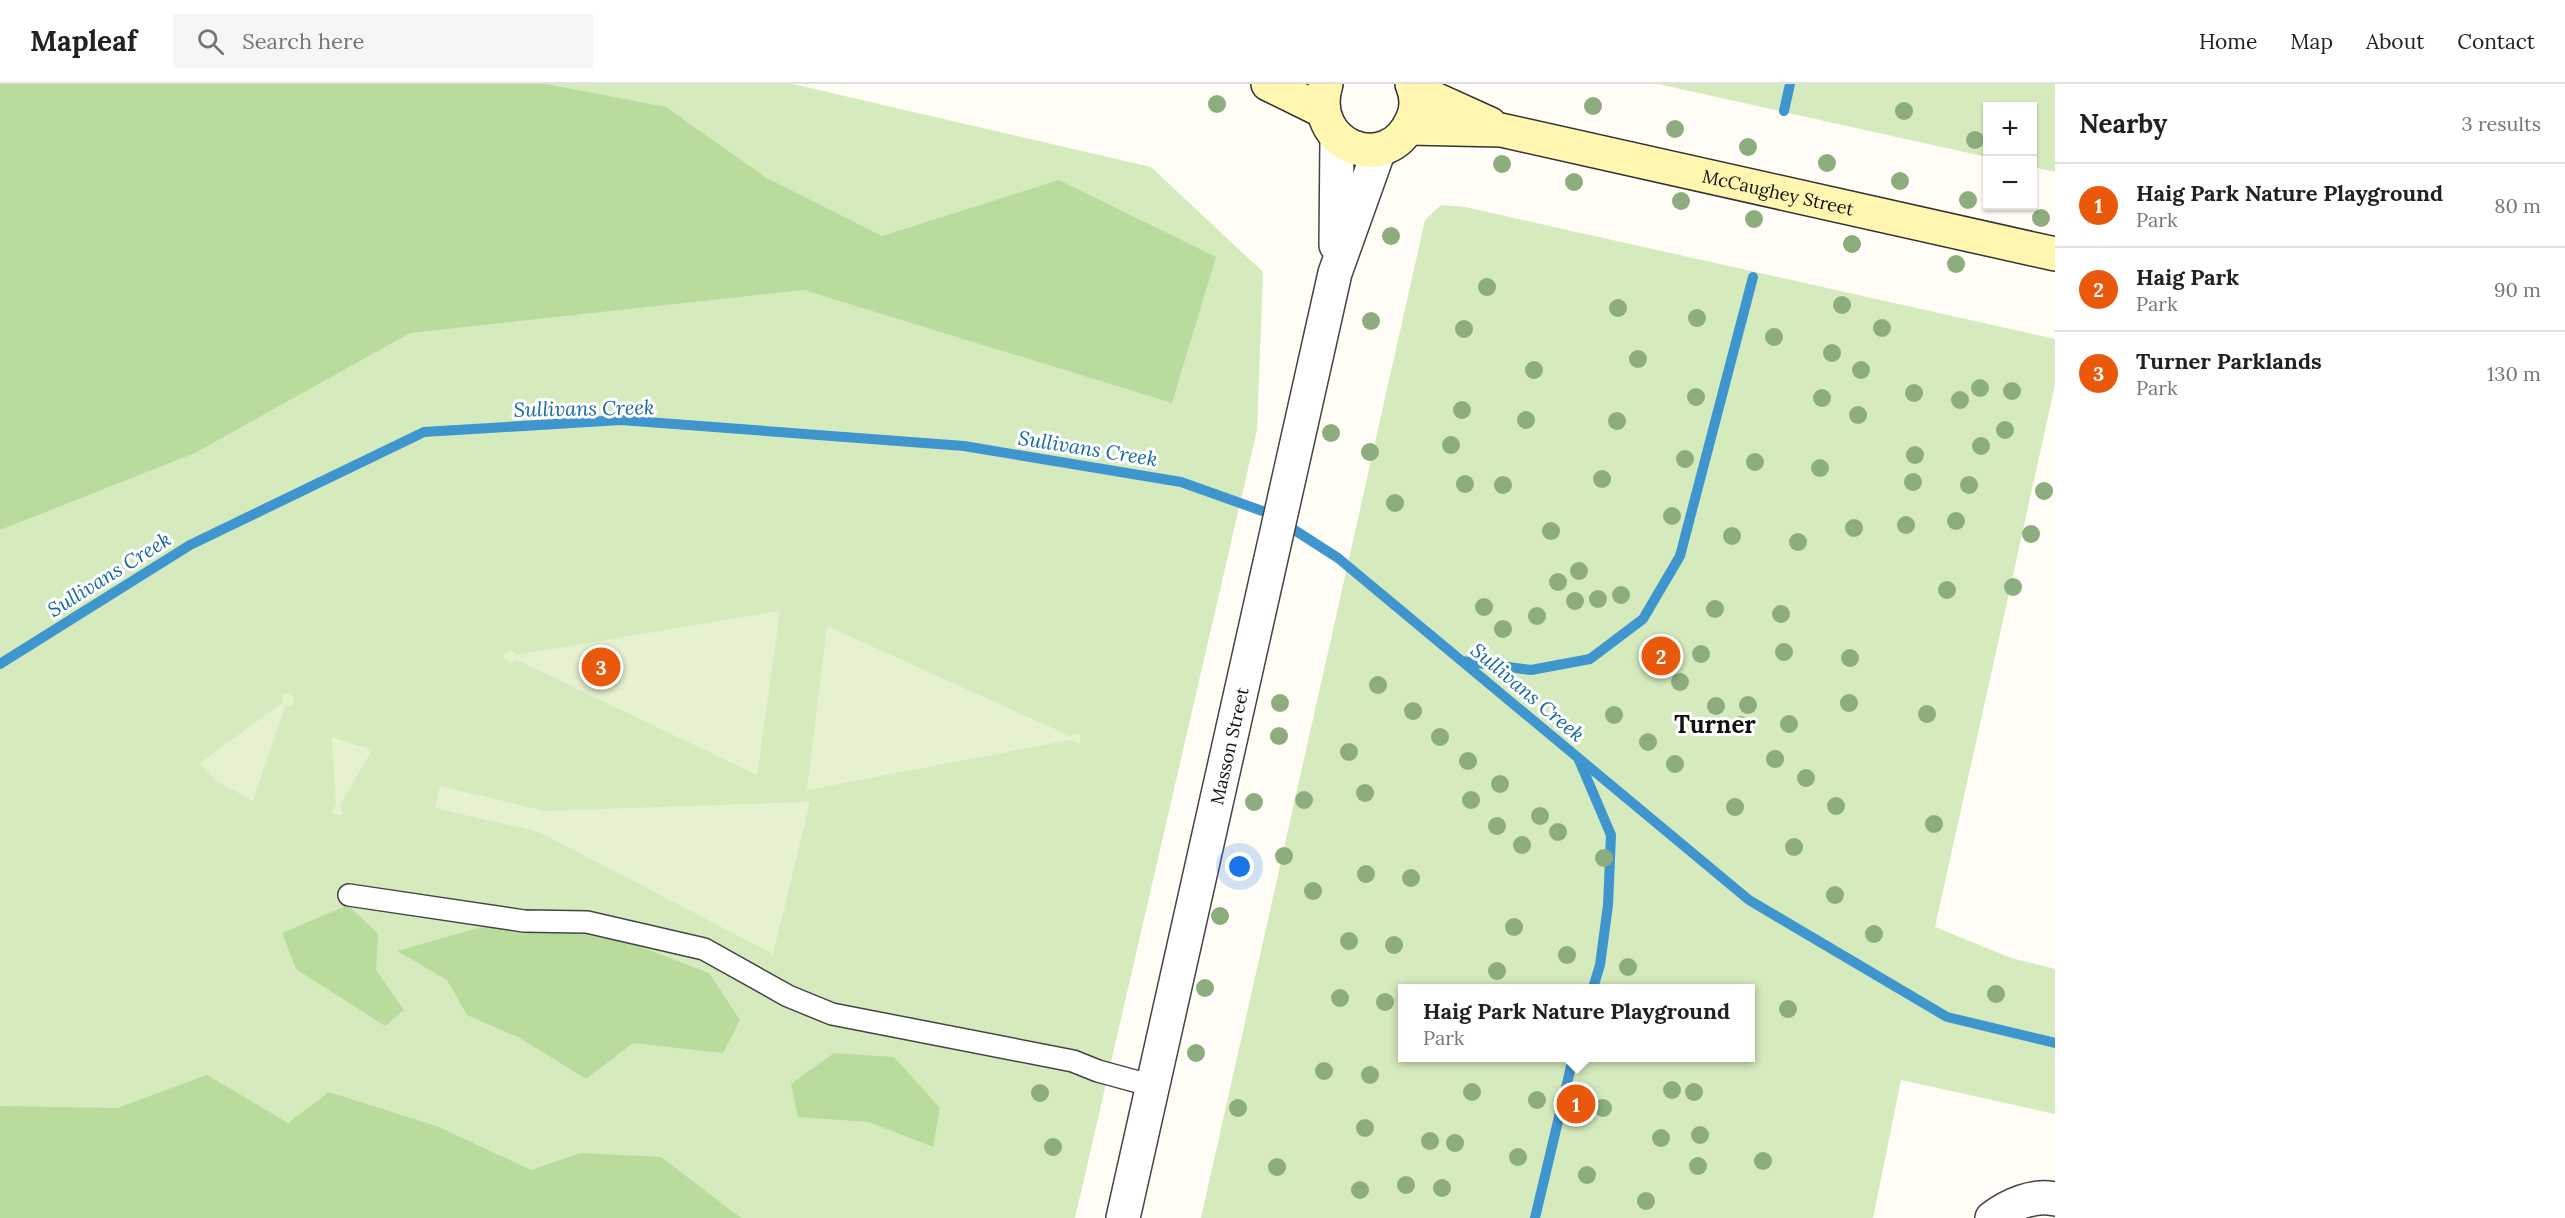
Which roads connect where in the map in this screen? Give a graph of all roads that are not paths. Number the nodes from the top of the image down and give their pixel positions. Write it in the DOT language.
graph roads {
  1 [pos="1268,84"];
  2 [pos="1413,87"];
  3 [pos="1329,111"];
  4 [pos="1409,128"];
  5 [pos="1501,129"];
  6 [pos="1379,150"];
  7 [pos="2055,254"];
  8 [pos="1335,273"];
  9 [pos="348,895"];
  10 [pos="1153,1086"];
  11 [pos="2055,1199"];
  12 [pos="1124,1218"];
  13 [pos="1992,1218"];
  1 -- 3 [label="street"];
  2 -- 4 [label="street"];
  2 -- 5 [label="street, McCaughey Street"];
  3 -- 6 [label="street"];
  3 -- 8 [label="street, Masson Street"];
  4 -- 5 [label="street, McCaughey Street"];
  4 -- 6 [label="street"];
  5 -- 7 [label="street, McCaughey Street"];
  6 -- 8 [label="street, Masson Street"];
  8 -- 10 [label="street, Masson Street"];
  9 -- 10 [label="lane"];
  10 -- 12 [label="street, Masson Street"];
  11 -- 13 [label="street"];
}
